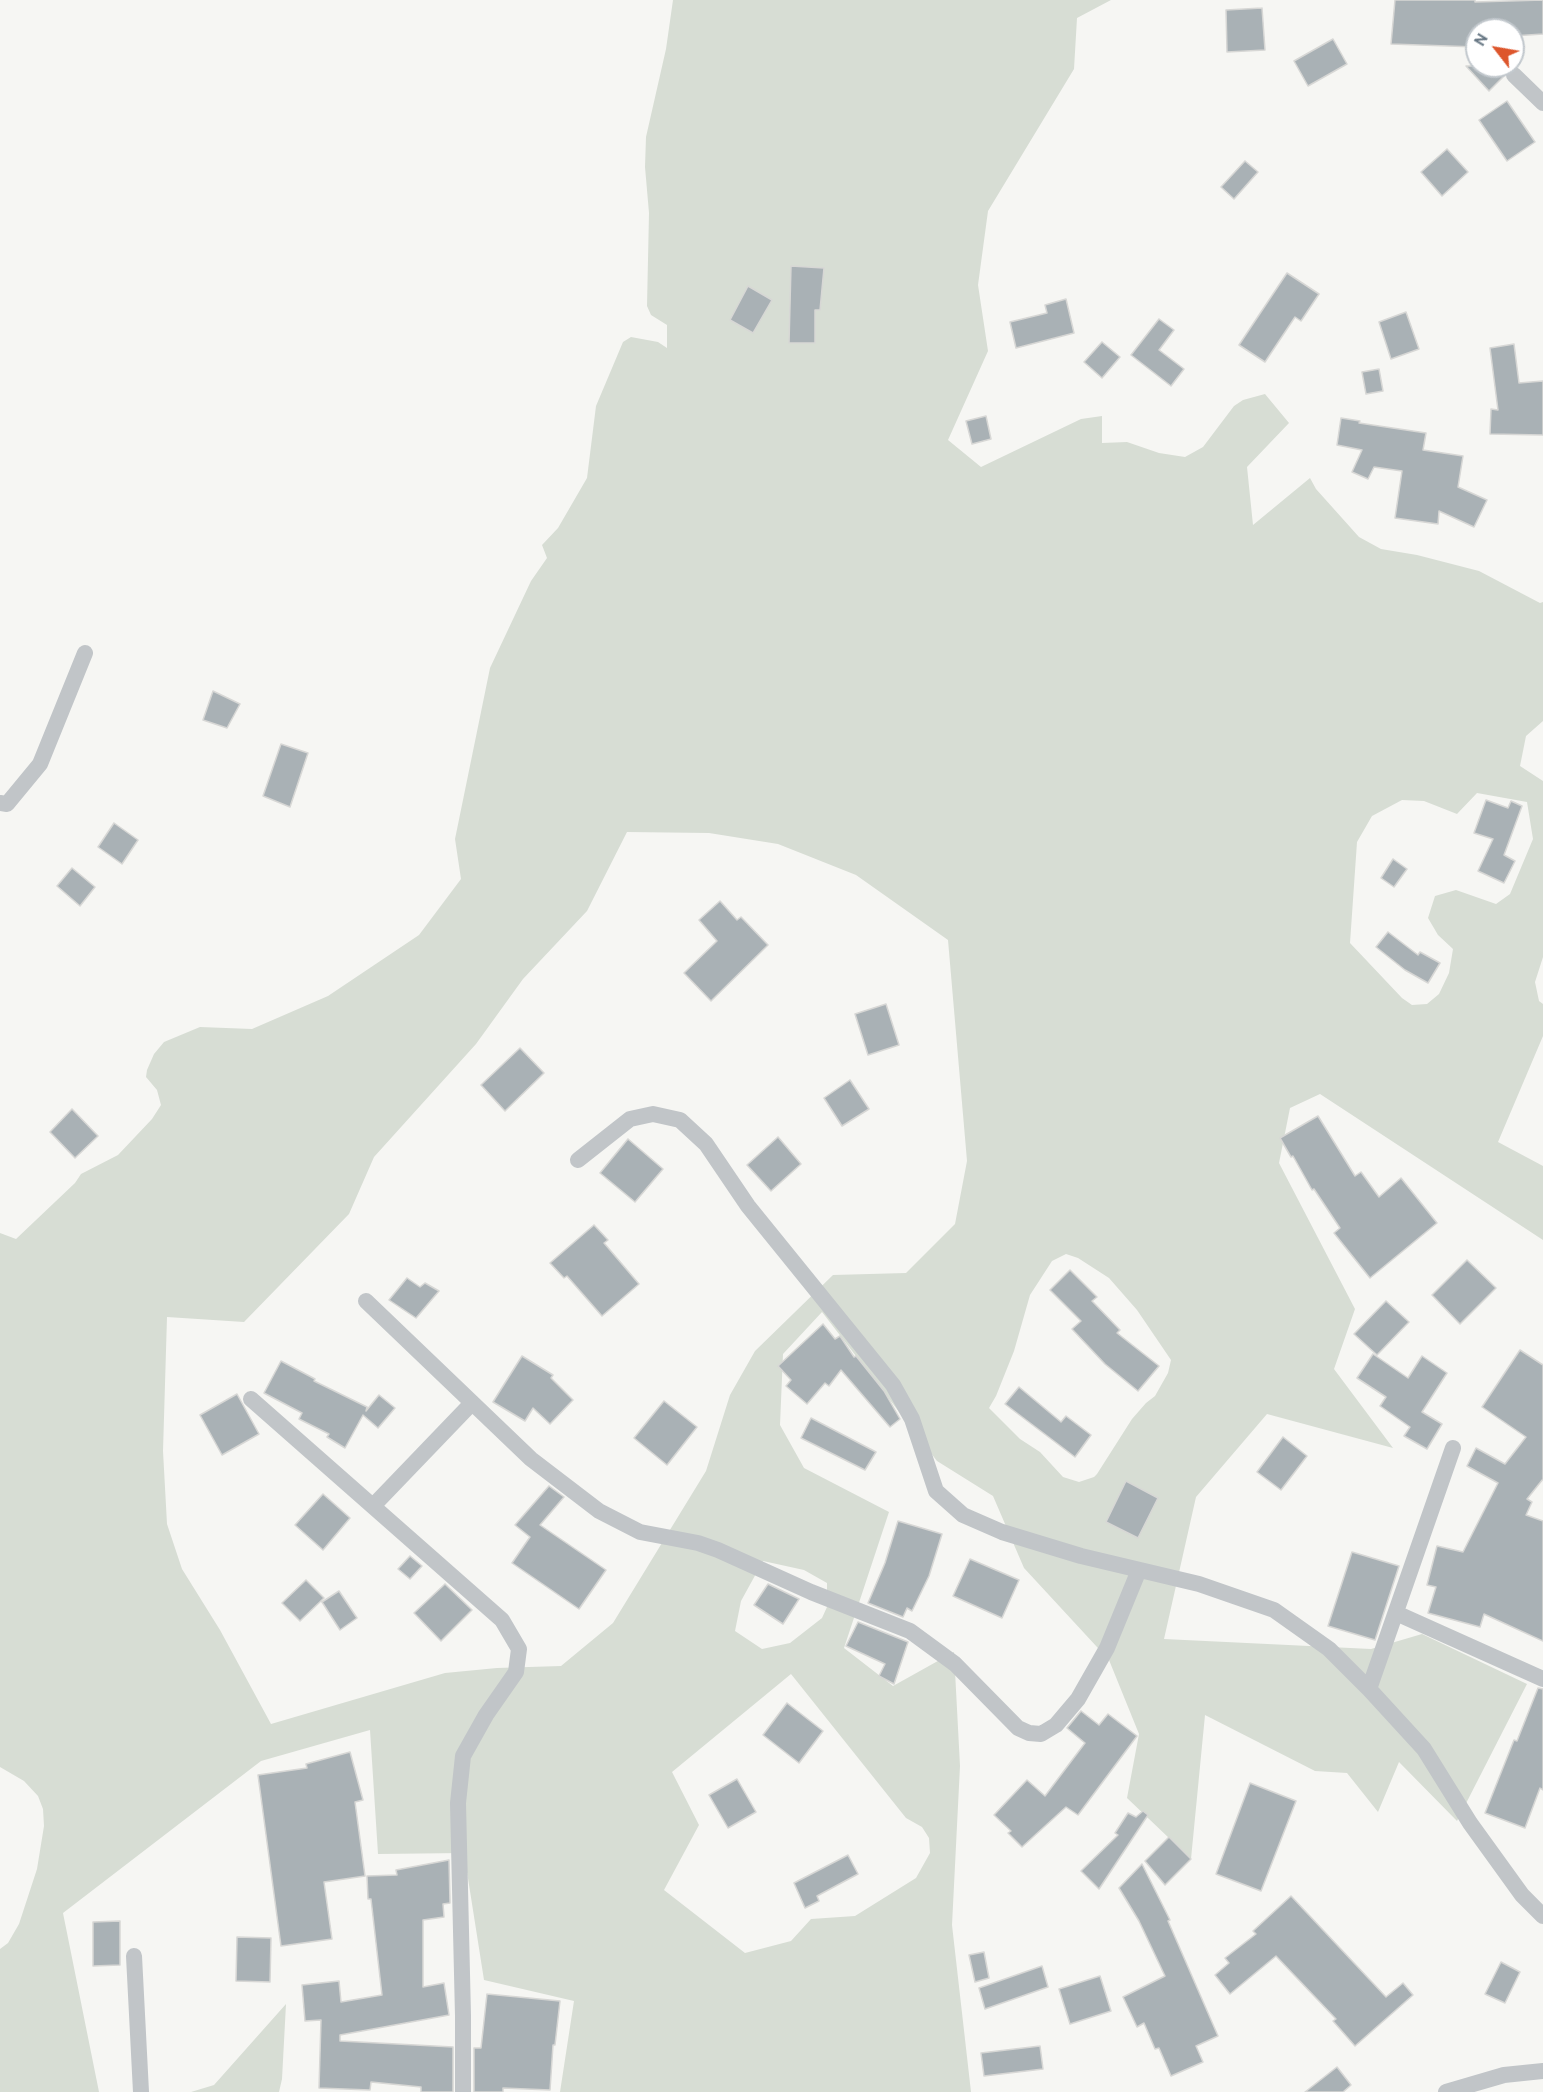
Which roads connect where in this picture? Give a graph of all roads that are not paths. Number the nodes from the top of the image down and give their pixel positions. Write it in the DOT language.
graph roads {
  1 [pos="1517,78"];
  2 [pos="1543,103"];
  3 [pos="85,653"];
  4 [pos="0,803"];
  5 [pos="578,1160"];
  6 [pos="366,1301"];
  7 [pos="251,1399"];
  8 [pos="471,1404"];
  9 [pos="1454,1448"];
  10 [pos="373,1506"];
  11 [pos="1139,1570"];
  12 [pos="1396,1613"];
  13 [pos="1543,1679"];
  14 [pos="1369,1689"];
  15 [pos="1543,1916"];
  16 [pos="134,1956"];
  17 [pos="1543,2071"];
  18 [pos="141,2092"];
  19 [pos="463,2092"];
  20 [pos="1446,2092"];
  1 -- 2 [label="street"];
  3 -- 4 [label="street"];
  5 -- 11 [label="street"];
  6 -- 8 [label="street"];
  7 -- 10 [label="street"];
  8 -- 10 [label="street"];
  8 -- 11 [label="street"];
  9 -- 12 [label="street"];
  10 -- 19 [label="street"];
  11 -- 14 [label="street"];
  12 -- 13 [label="street"];
  12 -- 14 [label="street"];
  14 -- 15 [label="street"];
  16 -- 18 [label="street"];
  17 -- 20 [label="street"];
}
